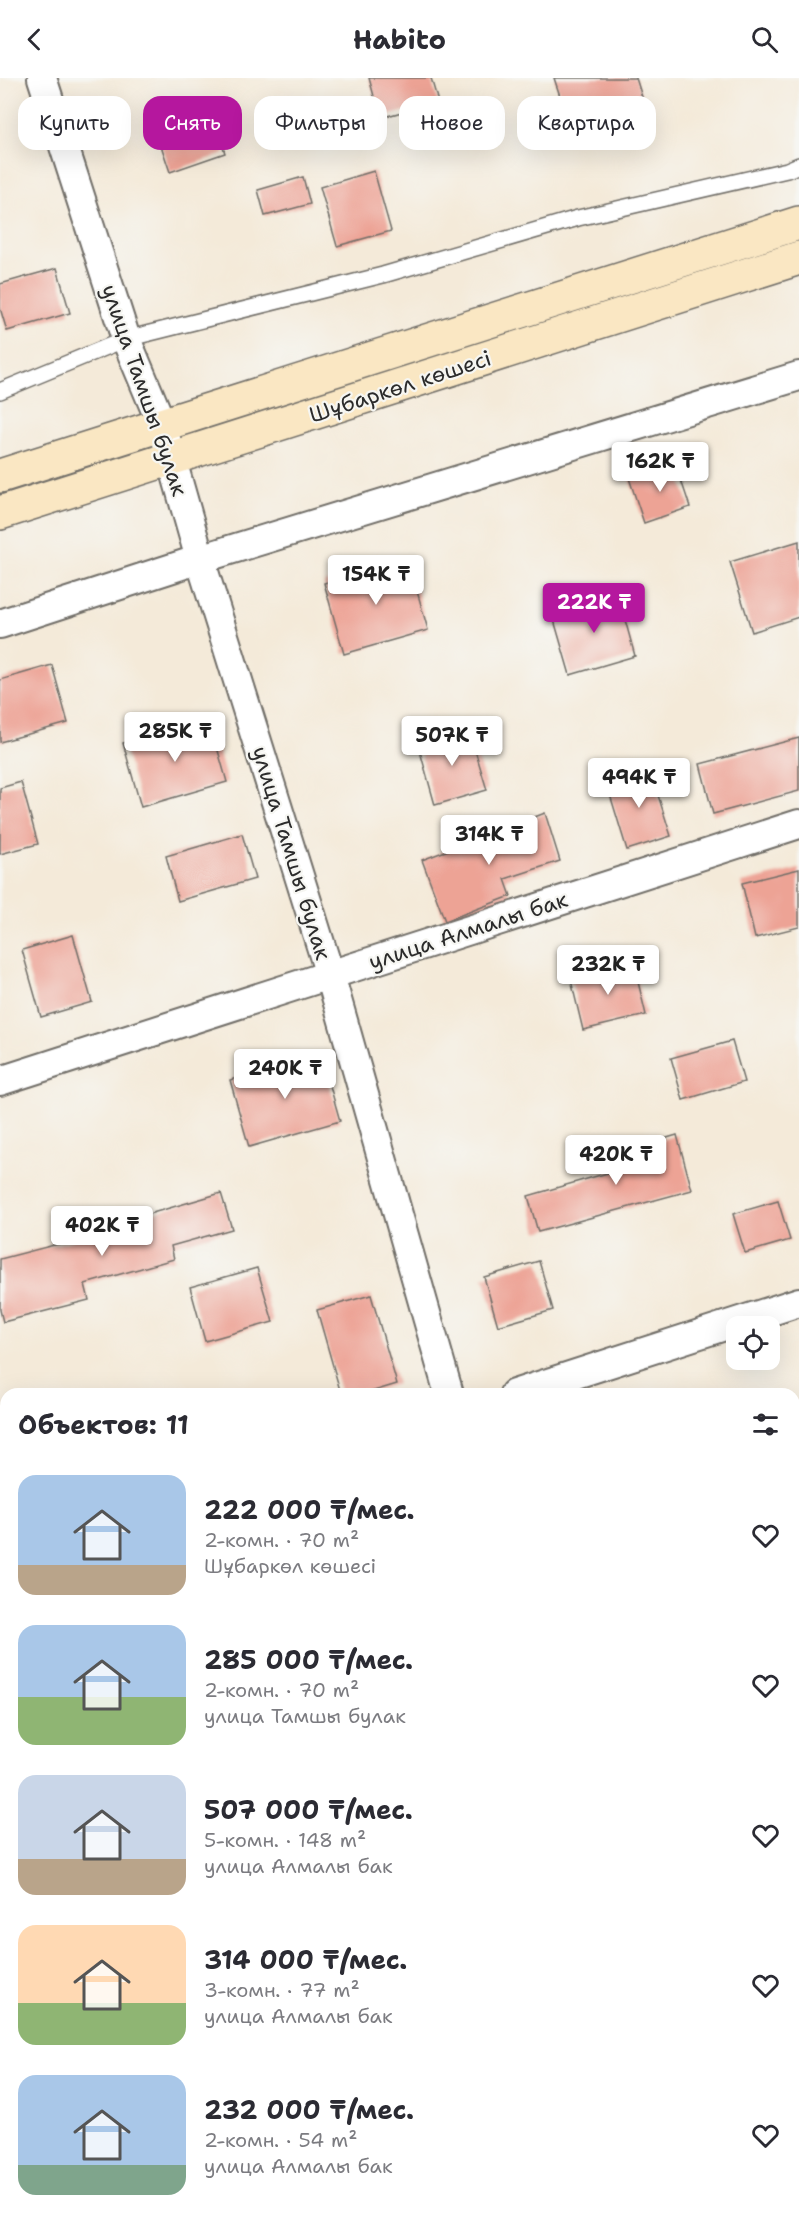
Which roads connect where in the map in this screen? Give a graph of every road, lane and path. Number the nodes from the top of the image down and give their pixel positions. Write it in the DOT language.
graph roads {
  1 [pos="42,78"];
  2 [pos="799,165"];
  3 [pos="799,223"];
  4 [pos="799,258"];
  5 [pos="126,339"];
  6 [pos="799,376"];
  7 [pos="0,391"];
  8 [pos="162,425"];
  9 [pos="172,459"];
  10 [pos="0,476"];
  11 [pos="0,513"];
  12 [pos="200,559"];
  13 [pos="0,624"];
  14 [pos="799,824"];
  15 [pos="330,975"];
  16 [pos="0,1080"];
  17 [pos="799,1302"];
  18 [pos="447,1388"];
  19 [pos="533,1388"];
  1 -- 5 [label="street, улица Тамшы булак"];
  2 -- 5 [label="lane"];
  3 -- 8 [label="street, Шұбаркөл көшесі"];
  4 -- 9 [label="street, Шұбаркөл көшесі"];
  5 -- 7 [label="lane"];
  5 -- 8 [label="street, улица Тамшы булак"];
  6 -- 12 [label="street"];
  8 -- 9 [label="street, улица Тамшы булак"];
  8 -- 10 [label="street, Шұбаркөл көшесі"];
  9 -- 11 [label="street, Шұбаркөл көшесі"];
  9 -- 12 [label="street, улица Тамшы булак"];
  12 -- 13 [label="street"];
  12 -- 15 [label="street, улица Тамшы булак"];
  14 -- 15 [label="street, улица Алмалы бак"];
  15 -- 16 [label="street, улица Алмалы бак"];
  15 -- 18 [label="street, улица Тамшы булак"];
  17 -- 19 [label="street"];
}
